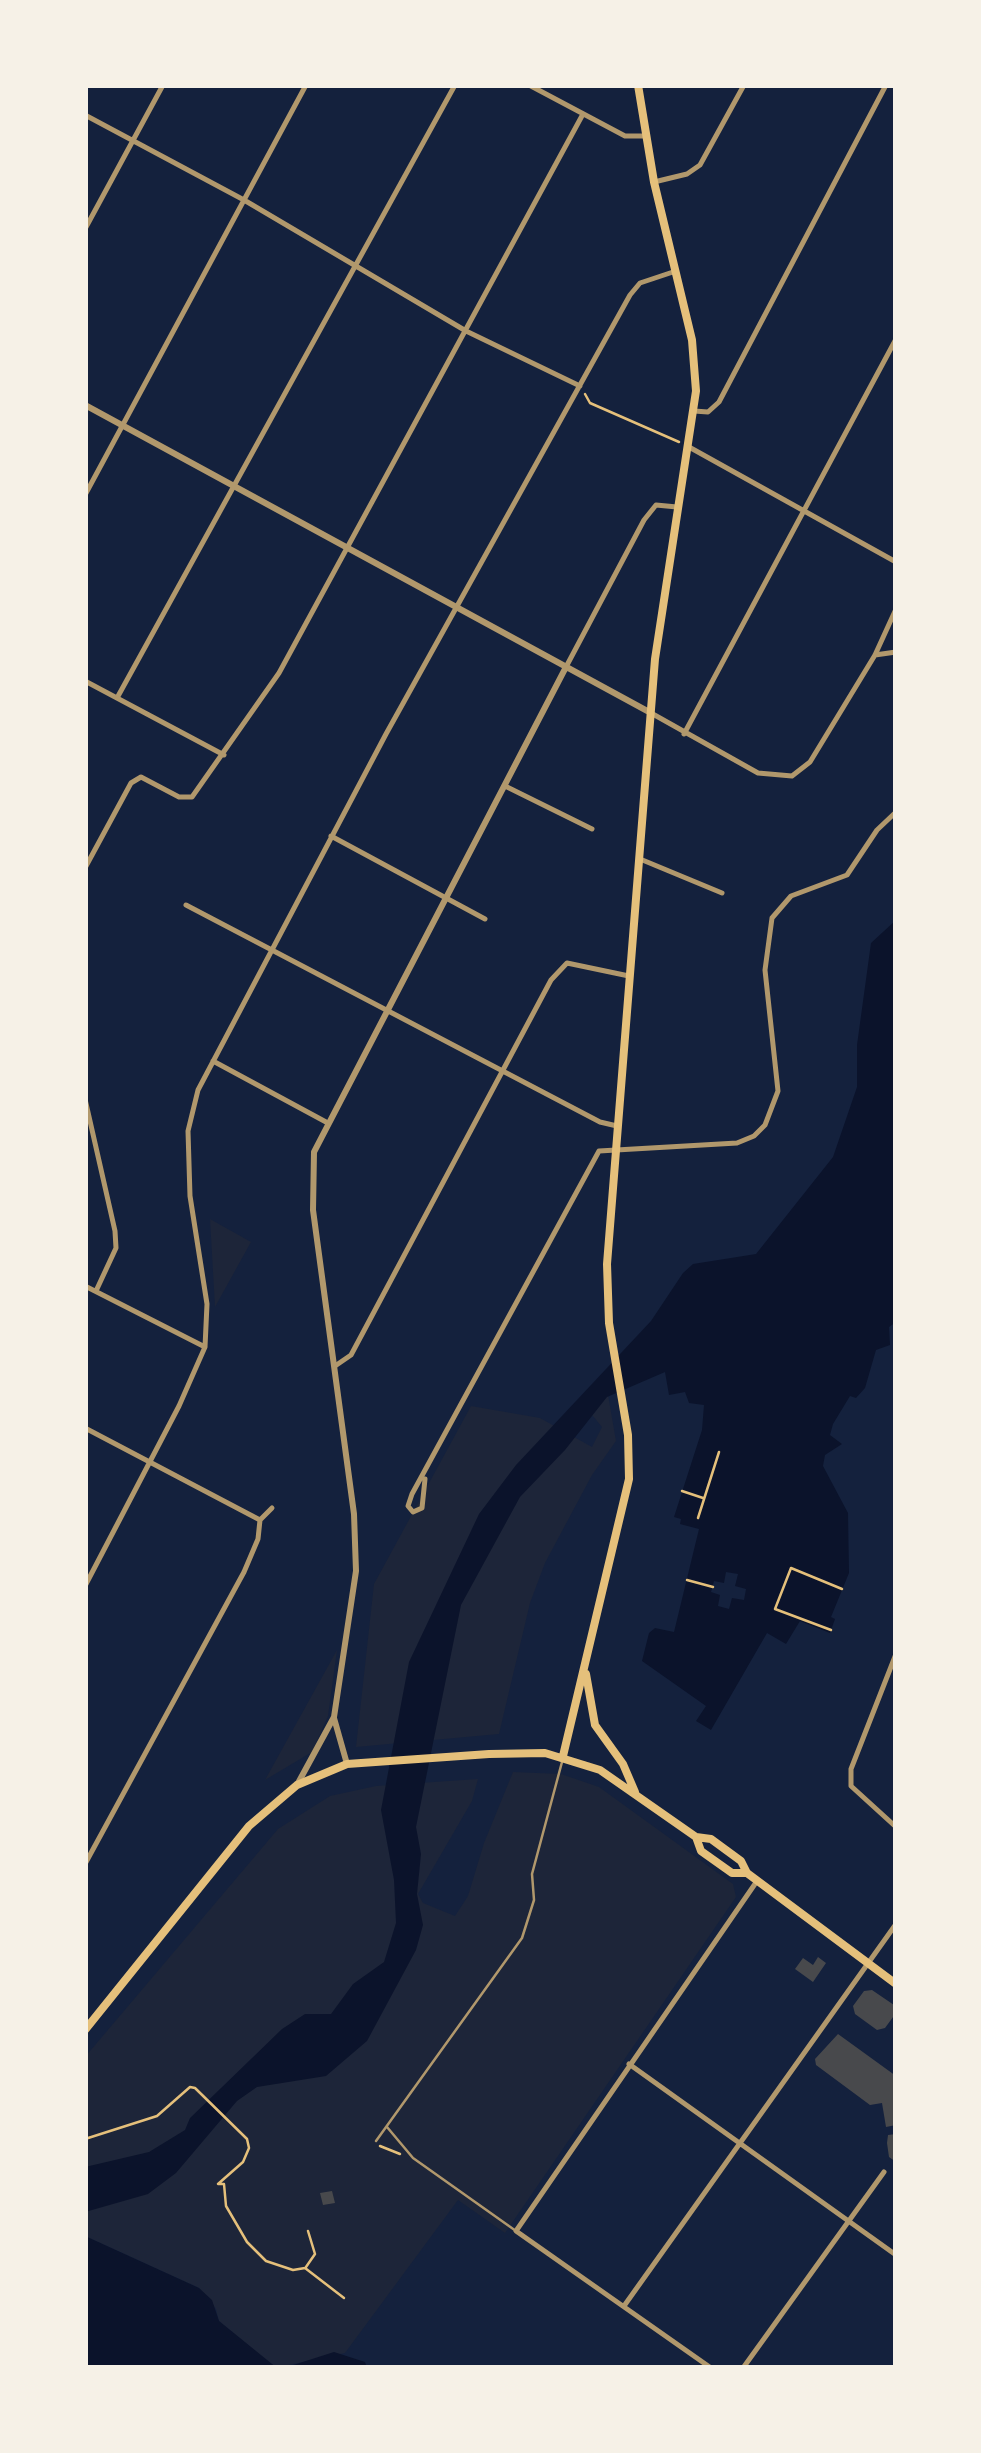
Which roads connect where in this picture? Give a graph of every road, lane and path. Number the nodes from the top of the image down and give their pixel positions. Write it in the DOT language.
graph roads {
  1 [pos="163,85"];
  2 [pos="306,85"];
  3 [pos="455,85"];
  4 [pos="528,85"];
  5 [pos="638,85"];
  6 [pos="744,85"];
  7 [pos="886,85"];
  8 [pos="583,114"];
  9 [pos="85,115"];
  10 [pos="646,136"];
  11 [pos="134,140"];
  12 [pos="654,182"];
  13 [pos="244,200"];
  14 [pos="85,230"];
  15 [pos="356,264"];
  16 [pos="676,272"];
  17 [pos="466,331"];
  18 [pos="896,339"];
  19 [pos="580,386"];
  20 [pos="85,405"];
  21 [pos="694,412"];
  22 [pos="124,424"];
  23 [pos="689,448"];
  24 [pos="234,484"];
  25 [pos="85,496"];
  26 [pos="678,507"];
  27 [pos="805,510"];
  28 [pos="349,547"];
  29 [pos="896,562"];
  30 [pos="458,608"];
  31 [pos="896,609"];
  32 [pos="896,652"];
  33 [pos="874,656"];
  34 [pos="566,667"];
  35 [pos="85,682"];
  36 [pos="117,698"];
  37 [pos="651,713"];
  38 [pos="684,734"];
  39 [pos="224,755"];
  40 [pos="504,785"];
  41 [pos="896,812"];
  42 [pos="592,828"];
  43 [pos="331,836"];
  44 [pos="640,860"];
  45 [pos="85,868"];
  46 [pos="722,893"];
  47 [pos="446,896"];
  48 [pos="186,905"];
  49 [pos="485,919"];
  50 [pos="272,950"];
  51 [pos="629,976"];
  52 [pos="386,1010"];
  53 [pos="214,1061"];
  54 [pos="501,1070"];
  55 [pos="85,1098"];
  56 [pos="87,1115"];
  57 [pos="326,1122"];
  58 [pos="617,1126"];
  59 [pos="616,1148"];
  60 [pos="85,1286"];
  61 [pos="96,1291"];
  62 [pos="204,1347"];
  63 [pos="335,1367"];
  64 [pos="85,1428"];
  65 [pos="719,1452"];
  66 [pos="149,1463"];
  67 [pos="425,1479"];
  68 [pos="682,1491"];
  69 [pos="704,1498"];
  70 [pos="272,1508"];
  71 [pos="698,1518"];
  72 [pos="260,1520"];
  73 [pos="88,1575"];
  74 [pos="687,1580"];
  75 [pos="85,1586"];
  76 [pos="712,1586"];
  77 [pos="842,1589"];
  78 [pos="831,1630"];
  79 [pos="896,1654"];
  80 [pos="585,1668"];
  81 [pos="334,1717"];
  82 [pos="563,1756"];
  83 [pos="347,1764"];
  84 [pos="297,1785"];
  85 [pos="635,1792"];
  86 [pos="896,1827"];
  87 [pos="696,1837"];
  88 [pos="85,1863"];
  89 [pos="747,1873"];
  90 [pos="757,1881"];
  91 [pos="896,1924"];
  92 [pos="868,1963"];
  93 [pos="896,1984"];
  94 [pos="85,2030"];
  95 [pos="628,2064"];
  96 [pos="386,2126"];
  97 [pos="85,2140"];
  98 [pos="376,2141"];
  99 [pos="740,2144"];
  100 [pos="413,2158"];
  101 [pos="884,2172"];
  102 [pos="848,2221"];
  103 [pos="308,2231"];
  104 [pos="516,2231"];
  105 [pos="896,2255"];
  106 [pos="305,2268"];
  107 [pos="344,2298"];
  108 [pos="624,2306"];
  109 [pos="711,2368"];
  110 [pos="742,2368"];
  1 -- 11 [label="street"];
  2 -- 13 [label="street"];
  3 -- 15 [label="street"];
  4 -- 8 [label="street"];
  5 -- 10 [label="main road"];
  6 -- 12 [label="street"];
  7 -- 21 [label="street"];
  8 -- 10 [label="street"];
  8 -- 17 [label="street"];
  9 -- 11 [label="street"];
  10 -- 12 [label="main road"];
  11 -- 13 [label="street"];
  11 -- 14 [label="street"];
  12 -- 16 [label="main road"];
  13 -- 15 [label="street"];
  13 -- 22 [label="street"];
  15 -- 17 [label="street"];
  15 -- 24 [label="street"];
  16 -- 19 [label="street"];
  16 -- 21 [label="main road"];
  17 -- 19 [label="street"];
  17 -- 28 [label="street"];
  18 -- 27 [label="street"];
  19 -- 23 [label="path"];
  19 -- 30 [label="street"];
  20 -- 22 [label="street"];
  21 -- 23 [label="main road"];
  22 -- 24 [label="street"];
  22 -- 25 [label="street"];
  23 -- 26 [label="main road"];
  23 -- 27 [label="street"];
  24 -- 28 [label="street"];
  24 -- 36 [label="street"];
  26 -- 34 [label="street"];
  26 -- 37 [label="main road"];
  27 -- 29 [label="street"];
  27 -- 38 [label="street"];
  28 -- 30 [label="street"];
  28 -- 39 [label="street"];
  30 -- 34 [label="street"];
  30 -- 43 [label="street"];
  31 -- 33 [label="street"];
  32 -- 33 [label="street"];
  33 -- 38 [label="street"];
  34 -- 37 [label="street"];
  34 -- 40 [label="street"];
  35 -- 36 [label="street"];
  36 -- 39 [label="street"];
  37 -- 38 [label="street"];
  37 -- 44 [label="main road"];
  39 -- 45 [label="street"];
  40 -- 42 [label="street"];
  40 -- 47 [label="street"];
  41 -- 59 [label="street"];
  43 -- 47 [label="street"];
  43 -- 50 [label="street"];
  44 -- 46 [label="street"];
  44 -- 51 [label="main road"];
  47 -- 49 [label="street"];
  47 -- 52 [label="street"];
  48 -- 50 [label="street"];
  50 -- 52 [label="street"];
  50 -- 53 [label="street"];
  51 -- 54 [label="street"];
  51 -- 58 [label="main road"];
  52 -- 54 [label="street"];
  52 -- 57 [label="street"];
  53 -- 57 [label="street"];
  53 -- 62 [label="street"];
  54 -- 58 [label="street"];
  54 -- 63 [label="street"];
  55 -- 56 [label="street"];
  56 -- 61 [label="street"];
  57 -- 63 [label="street"];
  58 -- 59 [label="main road"];
  59 -- 67 [label="street"];
  59 -- 80 [label="main road"];
  60 -- 61 [label="street"];
  61 -- 62 [label="street"];
  62 -- 66 [label="street"];
  63 -- 81 [label="street"];
  64 -- 66 [label="street"];
  65 -- 69 [label="path"];
  66 -- 72 [label="street"];
  66 -- 73 [label="street"];
  67 -- 67 [label="street"];
  68 -- 69 [label="path"];
  69 -- 71 [label="path"];
  70 -- 72 [label="street"];
  72 -- 88 [label="street"];
  73 -- 75 [label="street"];
  74 -- 76 [label="path"];
  77 -- 78 [label="path"];
  79 -- 86 [label="street"];
  80 -- 82 [label="main road"];
  80 -- 85 [label="main road"];
  81 -- 83 [label="street"];
  81 -- 84 [label="street"];
  82 -- 83 [label="main road"];
  82 -- 85 [label="main road"];
  82 -- 96 [label="lane"];
  83 -- 84 [label="main road"];
  84 -- 94 [label="main road"];
  85 -- 87 [label="main road"];
  87 -- 89 [label="main road"];
  87 -- 89 [label="main road"];
  89 -- 90 [label="main road"];
  90 -- 92 [label="main road"];
  90 -- 95 [label="street"];
  91 -- 92 [label="street"];
  92 -- 93 [label="main road"];
  92 -- 99 [label="street"];
  95 -- 99 [label="street"];
  95 -- 104 [label="street"];
  96 -- 98 [label="lane"];
  96 -- 100 [label="lane"];
  97 -- 106 [label="path"];
  98 -- 100 [label="path"];
  99 -- 102 [label="street"];
  99 -- 108 [label="street"];
  100 -- 104 [label="lane"];
  101 -- 102 [label="street"];
  102 -- 105 [label="street"];
  102 -- 110 [label="street"];
  103 -- 106 [label="path"];
  104 -- 108 [label="street"];
  106 -- 107 [label="path"];
  108 -- 109 [label="street"];
}
